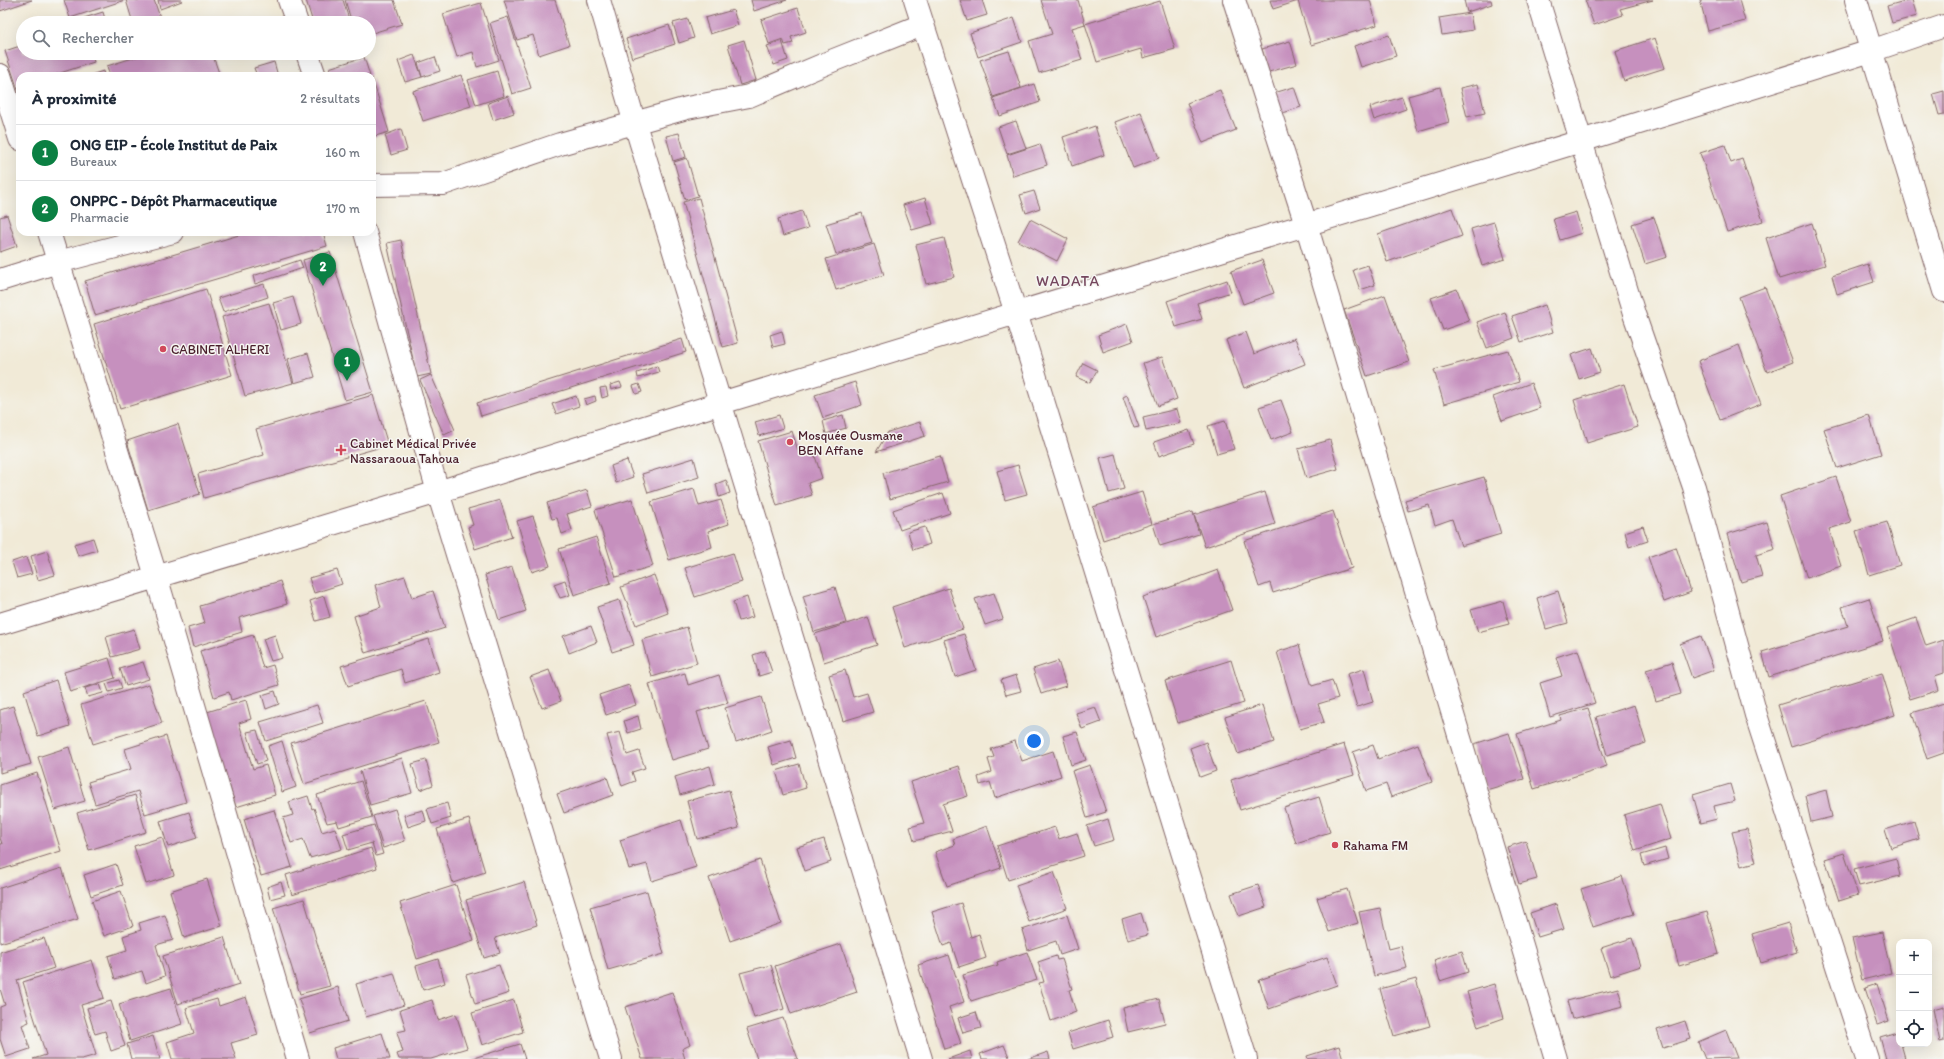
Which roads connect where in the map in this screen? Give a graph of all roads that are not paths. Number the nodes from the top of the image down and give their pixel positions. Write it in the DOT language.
graph roads {
  1 [pos="289,0"];
  2 [pos="599,0"];
  3 [pos="914,0"];
  4 [pos="1234,0"];
  5 [pos="1538,0"];
  6 [pos="1856,0"];
  7 [pos="295,16"];
  8 [pos="922,25"];
  9 [pos="1944,26"];
  10 [pos="1871,51"];
  11 [pos="309,60"];
  12 [pos="314,72"];
  13 [pos="0,75"];
  14 [pos="635,124"];
  15 [pos="16,126"];
  16 [pos="1581,141"];
  17 [pos="376,185"];
  18 [pos="1306,224"];
  19 [pos="50,236"];
  20 [pos="158,236"];
  21 [pos="366,236"];
  22 [pos="58,262"];
  23 [pos="0,280"];
  24 [pos="1944,291"];
  25 [pos="1016,313"];
  26 [pos="721,403"];
  27 [pos="438,492"];
  28 [pos="156,576"];
  29 [pos="0,624"];
  30 [pos="298,1059"];
  31 [pos="611,1059"];
  32 [pos="921,1059"];
  33 [pos="1246,1059"];
  34 [pos="1556,1059"];
  35 [pos="1867,1059"];
  1 -- 7 [label="street"];
  2 -- 14 [label="street"];
  3 -- 8 [label="street"];
  4 -- 18 [label="street"];
  5 -- 16 [label="street"];
  6 -- 10 [label="street"];
  8 -- 14 [label="street"];
  8 -- 25 [label="street"];
  9 -- 10 [label="street"];
  10 -- 16 [label="street"];
  10 -- 24 [label="street"];
  11 -- 12 [label="street"];
  13 -- 15 [label="street"];
  14 -- 17 [label="street"];
  14 -- 26 [label="street"];
  16 -- 18 [label="street"];
  16 -- 35 [label="street"];
  18 -- 25 [label="street"];
  18 -- 34 [label="street"];
  19 -- 22 [label="street"];
  20 -- 22 [label="street"];
  21 -- 27 [label="street"];
  22 -- 23 [label="street"];
  22 -- 28 [label="street"];
  25 -- 26 [label="street"];
  25 -- 33 [label="street"];
  26 -- 27 [label="street"];
  26 -- 32 [label="street"];
  27 -- 28 [label="street"];
  27 -- 31 [label="street"];
  28 -- 29 [label="street"];
  28 -- 30 [label="street"];
}
